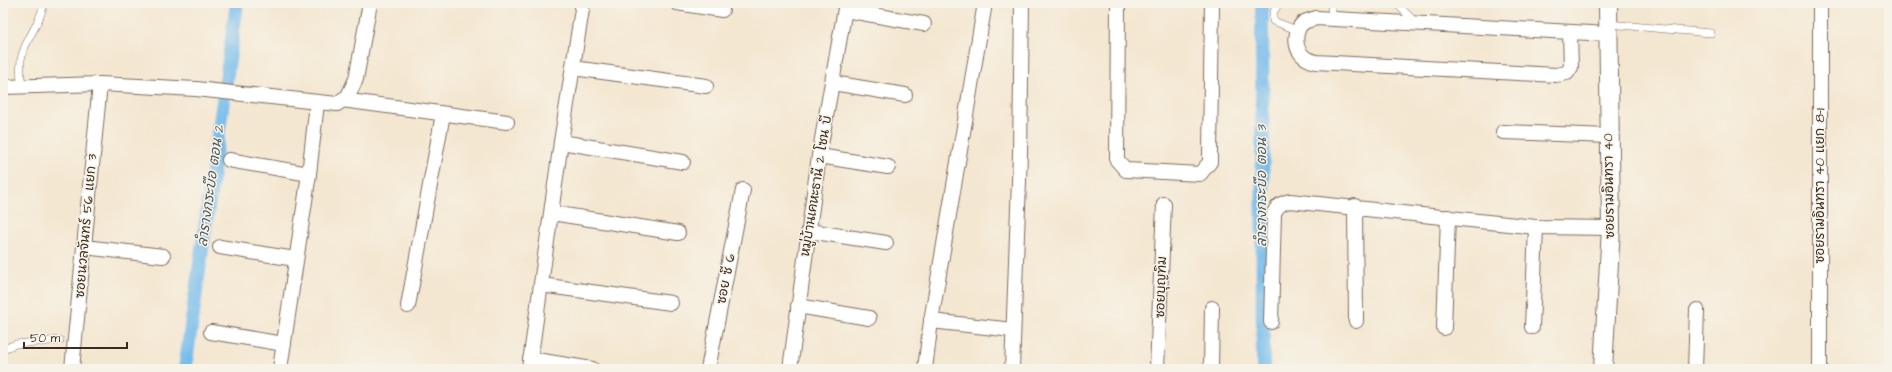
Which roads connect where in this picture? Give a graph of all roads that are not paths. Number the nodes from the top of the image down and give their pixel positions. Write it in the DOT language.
graph roads {
  1 [pos="44,3"];
  2 [pos="370,3"];
  3 [pos="583,3"];
  4 [pos="677,3"];
  5 [pos="985,3"];
  6 [pos="1022,3"];
  7 [pos="1118,3"];
  8 [pos="1212,3"];
  9 [pos="1279,3"];
  10 [pos="1331,3"];
  11 [pos="1396,3"];
  12 [pos="1608,3"];
  13 [pos="1820,3"];
  14 [pos="846,6"];
  15 [pos="722,10"];
  16 [pos="1332,19"];
  17 [pos="1416,23"];
  18 [pos="924,24"];
  19 [pos="1608,29"];
  20 [pos="1298,30"];
  21 [pos="1570,33"];
  22 [pos="1711,33"];
  23 [pos="573,68"];
  24 [pos="833,83"];
  25 [pos="100,84"];
  26 [pos="706,86"];
  27 [pos="3,87"];
  28 [pos="21,87"];
  29 [pos="905,95"];
  30 [pos="342,100"];
  31 [pos="317,103"];
  32 [pos="443,114"];
  33 [pos="507,122"];
  34 [pos="1503,132"];
  35 [pos="1608,136"];
  36 [pos="561,142"];
  37 [pos="819,156"];
  38 [pos="229,160"];
  39 [pos="683,162"];
  40 [pos="888,167"];
  41 [pos="309,174"];
  42 [pos="743,190"];
  43 [pos="1164,204"];
  44 [pos="1355,206"];
  45 [pos="552,213"];
  46 [pos="1448,217"];
  47 [pos="1536,227"];
  48 [pos="1611,228"];
  49 [pos="809,231"];
  50 [pos="678,233"];
  51 [pos="886,243"];
  52 [pos="84,247"];
  53 [pos="220,247"];
  54 [pos="163,256"];
  55 [pos="295,259"];
  56 [pos="541,285"];
  57 [pos="671,303"];
  58 [pos="408,306"];
  59 [pos="798,306"];
  60 [pos="1212,308"];
  61 [pos="1697,310"];
  62 [pos="869,318"];
  63 [pos="931,321"];
  64 [pos="1271,322"];
  65 [pos="1356,322"];
  66 [pos="1532,327"];
  67 [pos="1444,328"];
  68 [pos="1013,330"];
  69 [pos="211,332"];
  70 [pos="60,340"];
  71 [pos="284,344"];
  72 [pos="3,350"];
  73 [pos="530,364"];
  74 [pos="72,369"];
  75 [pos="280,369"];
  76 [pos="592,369"];
  77 [pos="708,369"];
  78 [pos="790,369"];
  79 [pos="925,369"];
  80 [pos="1012,369"];
  81 [pos="1157,369"];
  82 [pos="1211,369"];
  83 [pos="1603,369"];
  84 [pos="1695,369"];
  85 [pos="1820,369"];
  1 -- 28 [label="lane"];
  2 -- 30 [label="street"];
  3 -- 23 [label="street"];
  4 -- 15 [label="street"];
  5 -- 63 [label="street"];
  6 -- 68 [label="street"];
  7 -- 8 [label="street"];
  9 -- 20 [label="lane"];
  10 -- 16 [label="lane"];
  11 -- 17 [label="lane"];
  12 -- 19 [label="street, ซอยรามอินทรา 40"];
  13 -- 85 [label="street, ซอยรามอินทรา 40 แยก 8-1"];
  14 -- 18 [label="street"];
  14 -- 24 [label="street, หมู่บ้านเคหะธานี 2 โซน บี"];
  16 -- 17 [label="street"];
  16 -- 20 [label="street"];
  17 -- 21 [label="street"];
  19 -- 21 [label="street"];
  19 -- 22 [label="lane"];
  19 -- 35 [label="street, ซอยรามอินทรา 40"];
  20 -- 21 [label="street"];
  23 -- 26 [label="street"];
  23 -- 36 [label="street"];
  24 -- 29 [label="street"];
  24 -- 37 [label="street, หมู่บ้านเคหะธานี 2 โซน บี"];
  25 -- 28 [label="street"];
  25 -- 31 [label="street"];
  25 -- 52 [label="street, ซอยนวลจันทร์ 56 แยก 3"];
  27 -- 28 [label="street"];
  30 -- 31 [label="street"];
  30 -- 32 [label="street"];
  31 -- 41 [label="street"];
  32 -- 33 [label="street"];
  32 -- 58 [label="street"];
  34 -- 35 [label="street"];
  35 -- 48 [label="street, ซอยรามอินทรา 40"];
  36 -- 39 [label="street"];
  36 -- 45 [label="street"];
  37 -- 40 [label="street"];
  37 -- 49 [label="street, หมู่บ้านเคหะธานี 2 โซน บี"];
  38 -- 41 [label="street"];
  41 -- 55 [label="street"];
  42 -- 77 [label="street, ซอย ซี 6"];
  43 -- 81 [label="street, ซอยบุญทิม"];
  44 -- 46 [label="street"];
  44 -- 64 [label="street"];
  44 -- 65 [label="street"];
  45 -- 50 [label="street"];
  45 -- 56 [label="street"];
  46 -- 47 [label="street"];
  46 -- 67 [label="street"];
  47 -- 48 [label="street"];
  47 -- 66 [label="street"];
  48 -- 83 [label="street, ซอยรามอินทรา 40"];
  49 -- 51 [label="street"];
  49 -- 59 [label="street, หมู่บ้านเคหะธานี 2 โซน บี"];
  52 -- 54 [label="street"];
  52 -- 74 [label="street, ซอยนวลจันทร์ 56 แยก 3"];
  53 -- 55 [label="street"];
  55 -- 71 [label="street"];
  56 -- 57 [label="street"];
  56 -- 73 [label="street"];
  59 -- 62 [label="street"];
  59 -- 78 [label="street, หมู่บ้านเคหะธานี 2 โซน บี"];
  60 -- 82 [label="street"];
  61 -- 84 [label="street"];
  63 -- 68 [label="street"];
  63 -- 79 [label="street"];
  68 -- 80 [label="street"];
  69 -- 71 [label="street"];
  70 -- 72 [label="lane"];
  71 -- 75 [label="street"];
  73 -- 76 [label="street"];
}
